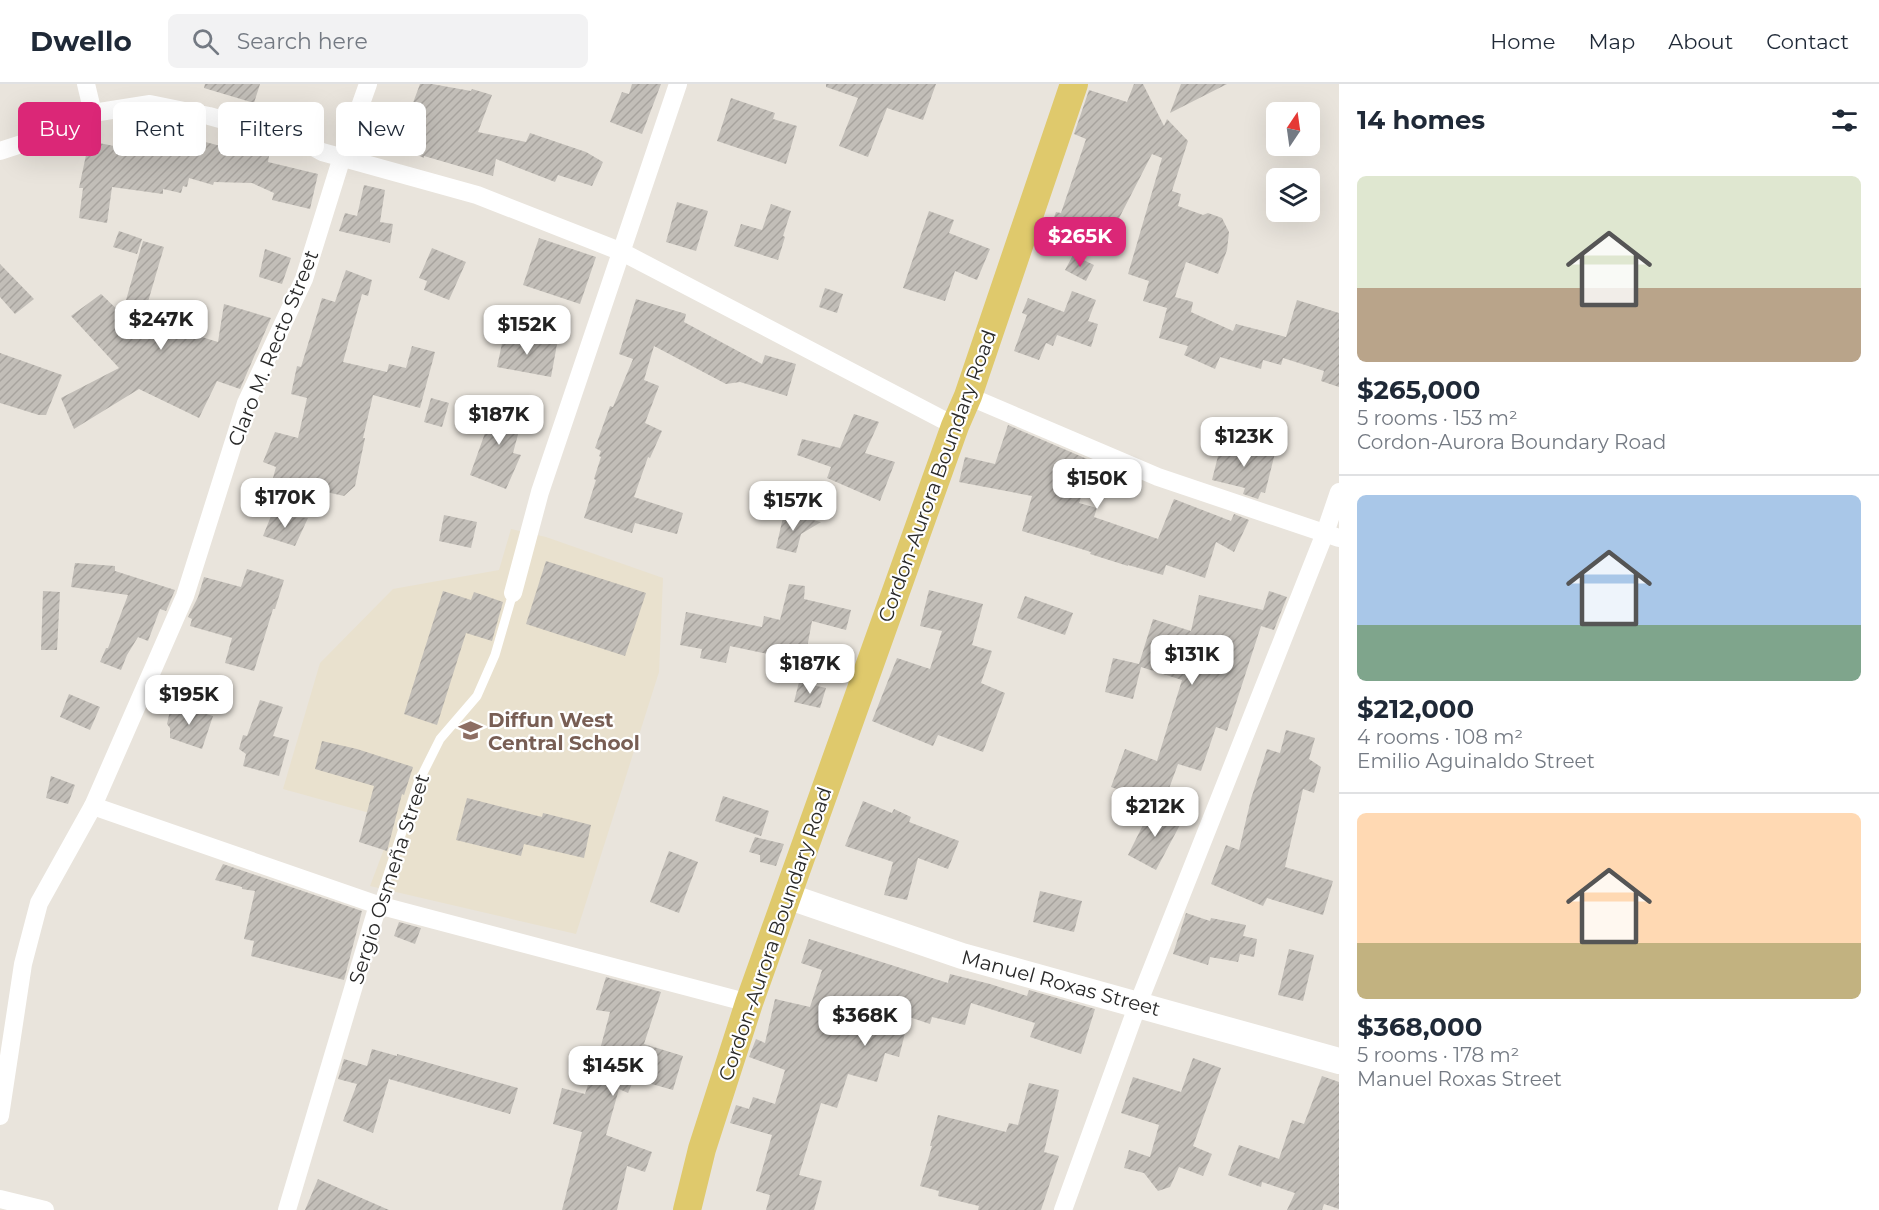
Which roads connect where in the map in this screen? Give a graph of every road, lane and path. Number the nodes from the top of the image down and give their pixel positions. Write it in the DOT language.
graph roads {
  1 [pos="86,84"];
  2 [pos="368,84"];
  3 [pos="678,84"];
  4 [pos="1074,84"];
  5 [pos="90,102"];
  6 [pos="101,112"];
  7 [pos="18,145"];
  8 [pos="0,151"];
  9 [pos="342,157"];
  10 [pos="622,252"];
  11 [pos="968,396"];
  12 [pos="955,426"];
  13 [pos="1339,492"];
  14 [pos="1332,536"];
  15 [pos="513,593"];
  16 [pos="93,806"];
  17 [pos="787,896"];
  18 [pos="378,905"];
  19 [pos="749,1003"];
  20 [pos="1138,1004"];
  21 [pos="1339,1061"];
  22 [pos="0,1116"];
  23 [pos="0,1199"];
  24 [pos="45,1210"];
  25 [pos="287,1210"];
  26 [pos="687,1210"];
  27 [pos="1064,1210"];
  1 -- 5 [label="street"];
  2 -- 9 [label="street, Claro M. Recto Street"];
  3 -- 10 [label="street, Sergio Osmeña Street"];
  4 -- 11 [label="main road, Cordon-Aurora Boundary Road"];
  6 -- 9 [label="street"];
  7 -- 8 [label="street"];
  9 -- 10 [label="street"];
  9 -- 16 [label="street, Claro M. Recto Street"];
  10 -- 12 [label="street"];
  10 -- 15 [label="street, Sergio Osmeña Street"];
  11 -- 12 [label="main road, Cordon-Aurora Boundary Road"];
  11 -- 14 [label="street"];
  12 -- 17 [label="main road, Cordon-Aurora Boundary Road"];
  13 -- 14 [label="street"];
  14 -- 20 [label="street"];
  15 -- 18 [label="lane, Sergio Osmeña Street"];
  16 -- 18 [label="street"];
  16 -- 22 [label="street, Claro M. Recto Street"];
  17 -- 19 [label="main road, Cordon-Aurora Boundary Road"];
  17 -- 20 [label="street, Manuel Roxas Street"];
  18 -- 19 [label="street"];
  18 -- 25 [label="street, Sergio Osmeña Street"];
  19 -- 26 [label="main road, Cordon-Aurora Boundary Road"];
  20 -- 21 [label="street, Manuel Roxas Street"];
  20 -- 27 [label="street"];
  23 -- 24 [label="street"];
}
